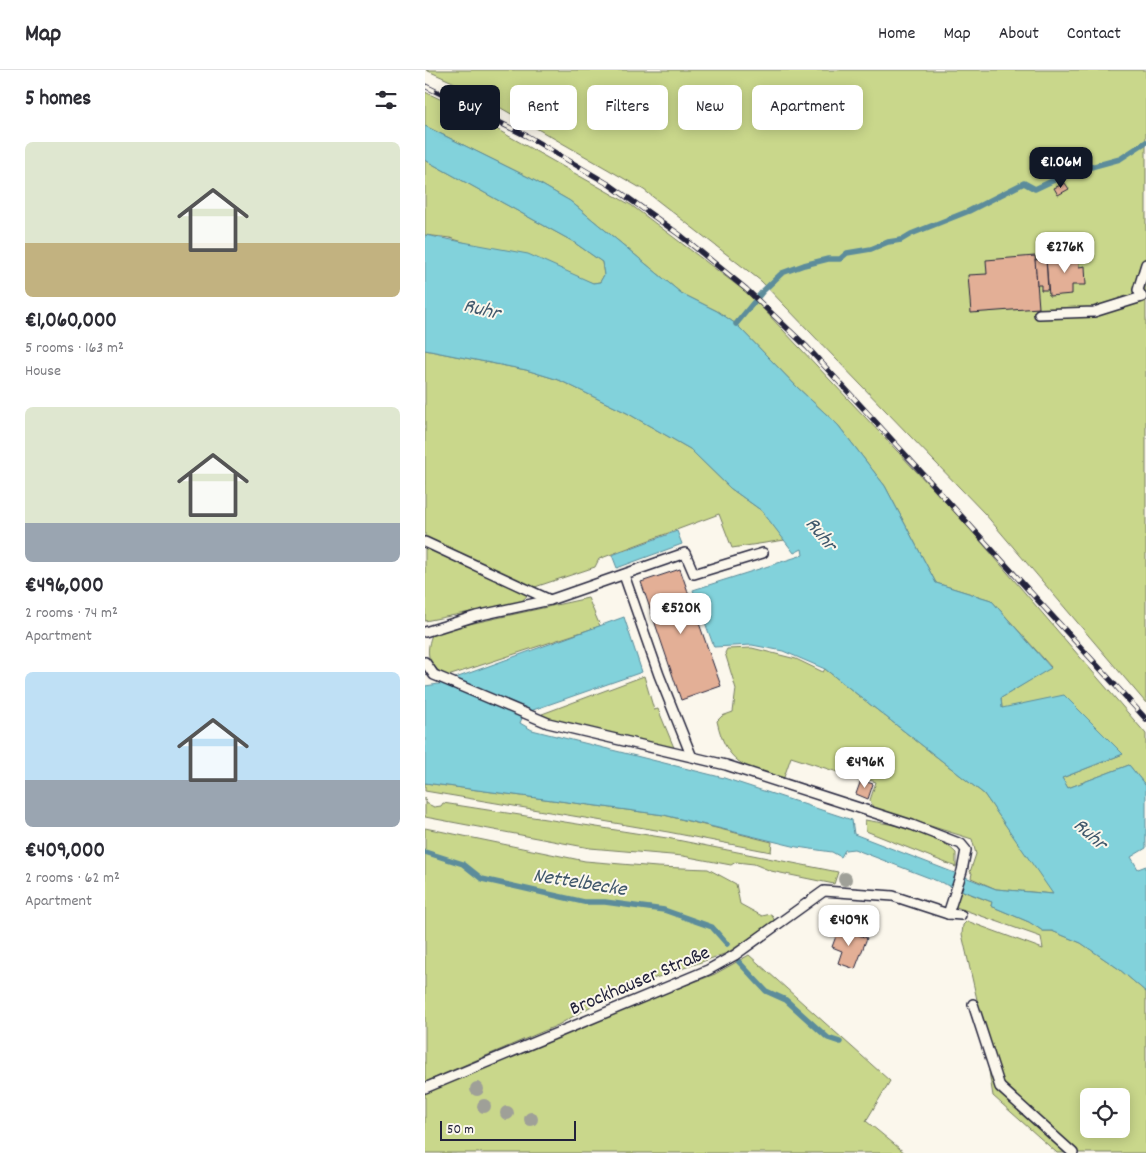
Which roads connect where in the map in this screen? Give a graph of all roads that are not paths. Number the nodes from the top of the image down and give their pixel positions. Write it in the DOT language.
graph roads {
  1 [pos="1146,264"];
  2 [pos="1039,314"];
  3 [pos="425,542"];
  4 [pos="763,553"];
  5 [pos="624,574"];
  6 [pos="550,600"];
  7 [pos="425,631"];
  8 [pos="425,662"];
  9 [pos="691,755"];
  10 [pos="948,914"];
  11 [pos="961,915"];
  12 [pos="973,1004"];
  13 [pos="425,1088"];
  14 [pos="1073,1153"];
  1 -- 2 [label="lane"];
  3 -- 6 [label="lane"];
  4 -- 5 [label="lane"];
  5 -- 6 [label="lane"];
  5 -- 9 [label="lane"];
  6 -- 7 [label="lane"];
  8 -- 9 [label="lane"];
  9 -- 10 [label="lane"];
  10 -- 11 [label="lane, Brockhauser Straße"];
  10 -- 13 [label="lane, Brockhauser Straße"];
  12 -- 14 [label="lane"];
}
